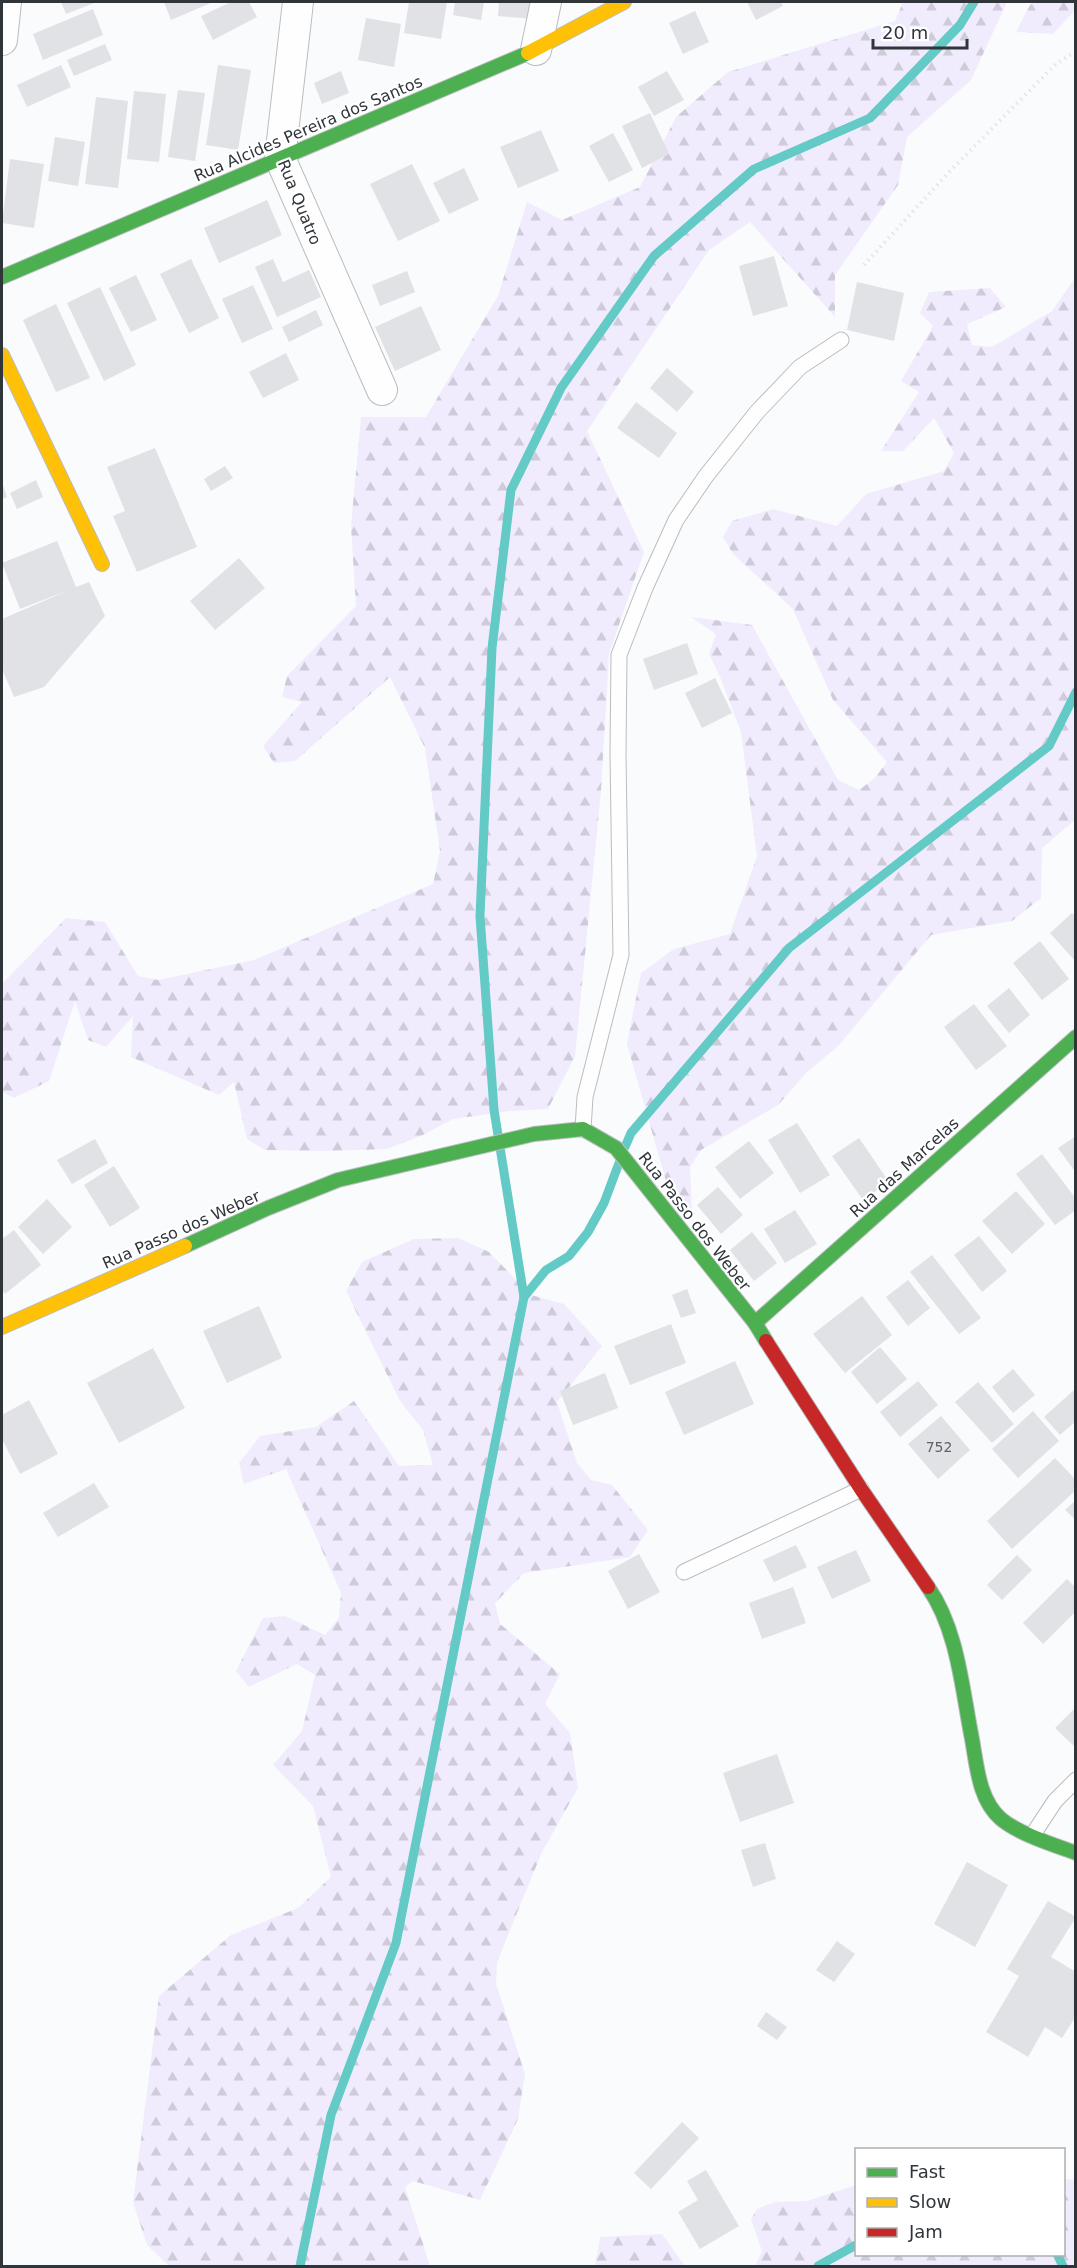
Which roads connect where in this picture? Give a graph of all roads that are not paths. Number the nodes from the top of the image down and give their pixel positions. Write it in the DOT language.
graph roads {
  1 [pos="6,2"];
  2 [pos="298,2"];
  3 [pos="546,2"];
  4 [pos="624,2"];
  5 [pos="2,40"];
  6 [pos="536,50"];
  7 [pos="280,158"];
  8 [pos="2,277"];
  9 [pos="841,340"];
  10 [pos="2,355"];
  11 [pos="382,390"];
  12 [pos="102,564"];
  13 [pos="1076,1037"];
  14 [pos="583,1129"];
  15 [pos="754,1323"];
  16 [pos="2,1327"];
  17 [pos="861,1489"];
  18 [pos="684,1572"];
  19 [pos="1076,1780"];
  20 [pos="1032,1836"];
  21 [pos="1076,1853"];
  1 -- 5 [label="street"];
  2 -- 7 [label="street, Rua Quatro"];
  3 -- 6 [label="street"];
  4 -- 6 [label="street, Rua Alcides Pereira dos Santos"];
  6 -- 7 [label="street, Rua Alcides Pereira dos Santos"];
  7 -- 8 [label="street, Rua Alcides Pereira dos Santos"];
  7 -- 11 [label="street, Rua Quatro"];
  9 -- 14 [label="lane"];
  10 -- 12 [label="street"];
  13 -- 15 [label="street, Rua das Marcelas"];
  14 -- 15 [label="street, Rua Passo dos Weber"];
  14 -- 16 [label="street, Rua Passo dos Weber"];
  15 -- 17 [label="street, Rua Passo dos Weber"];
  17 -- 18 [label="lane"];
  17 -- 20 [label="street, Rua Passo dos Weber"];
  19 -- 20 [label="lane"];
  20 -- 21 [label="street, Rua Passo dos Weber"];
}
